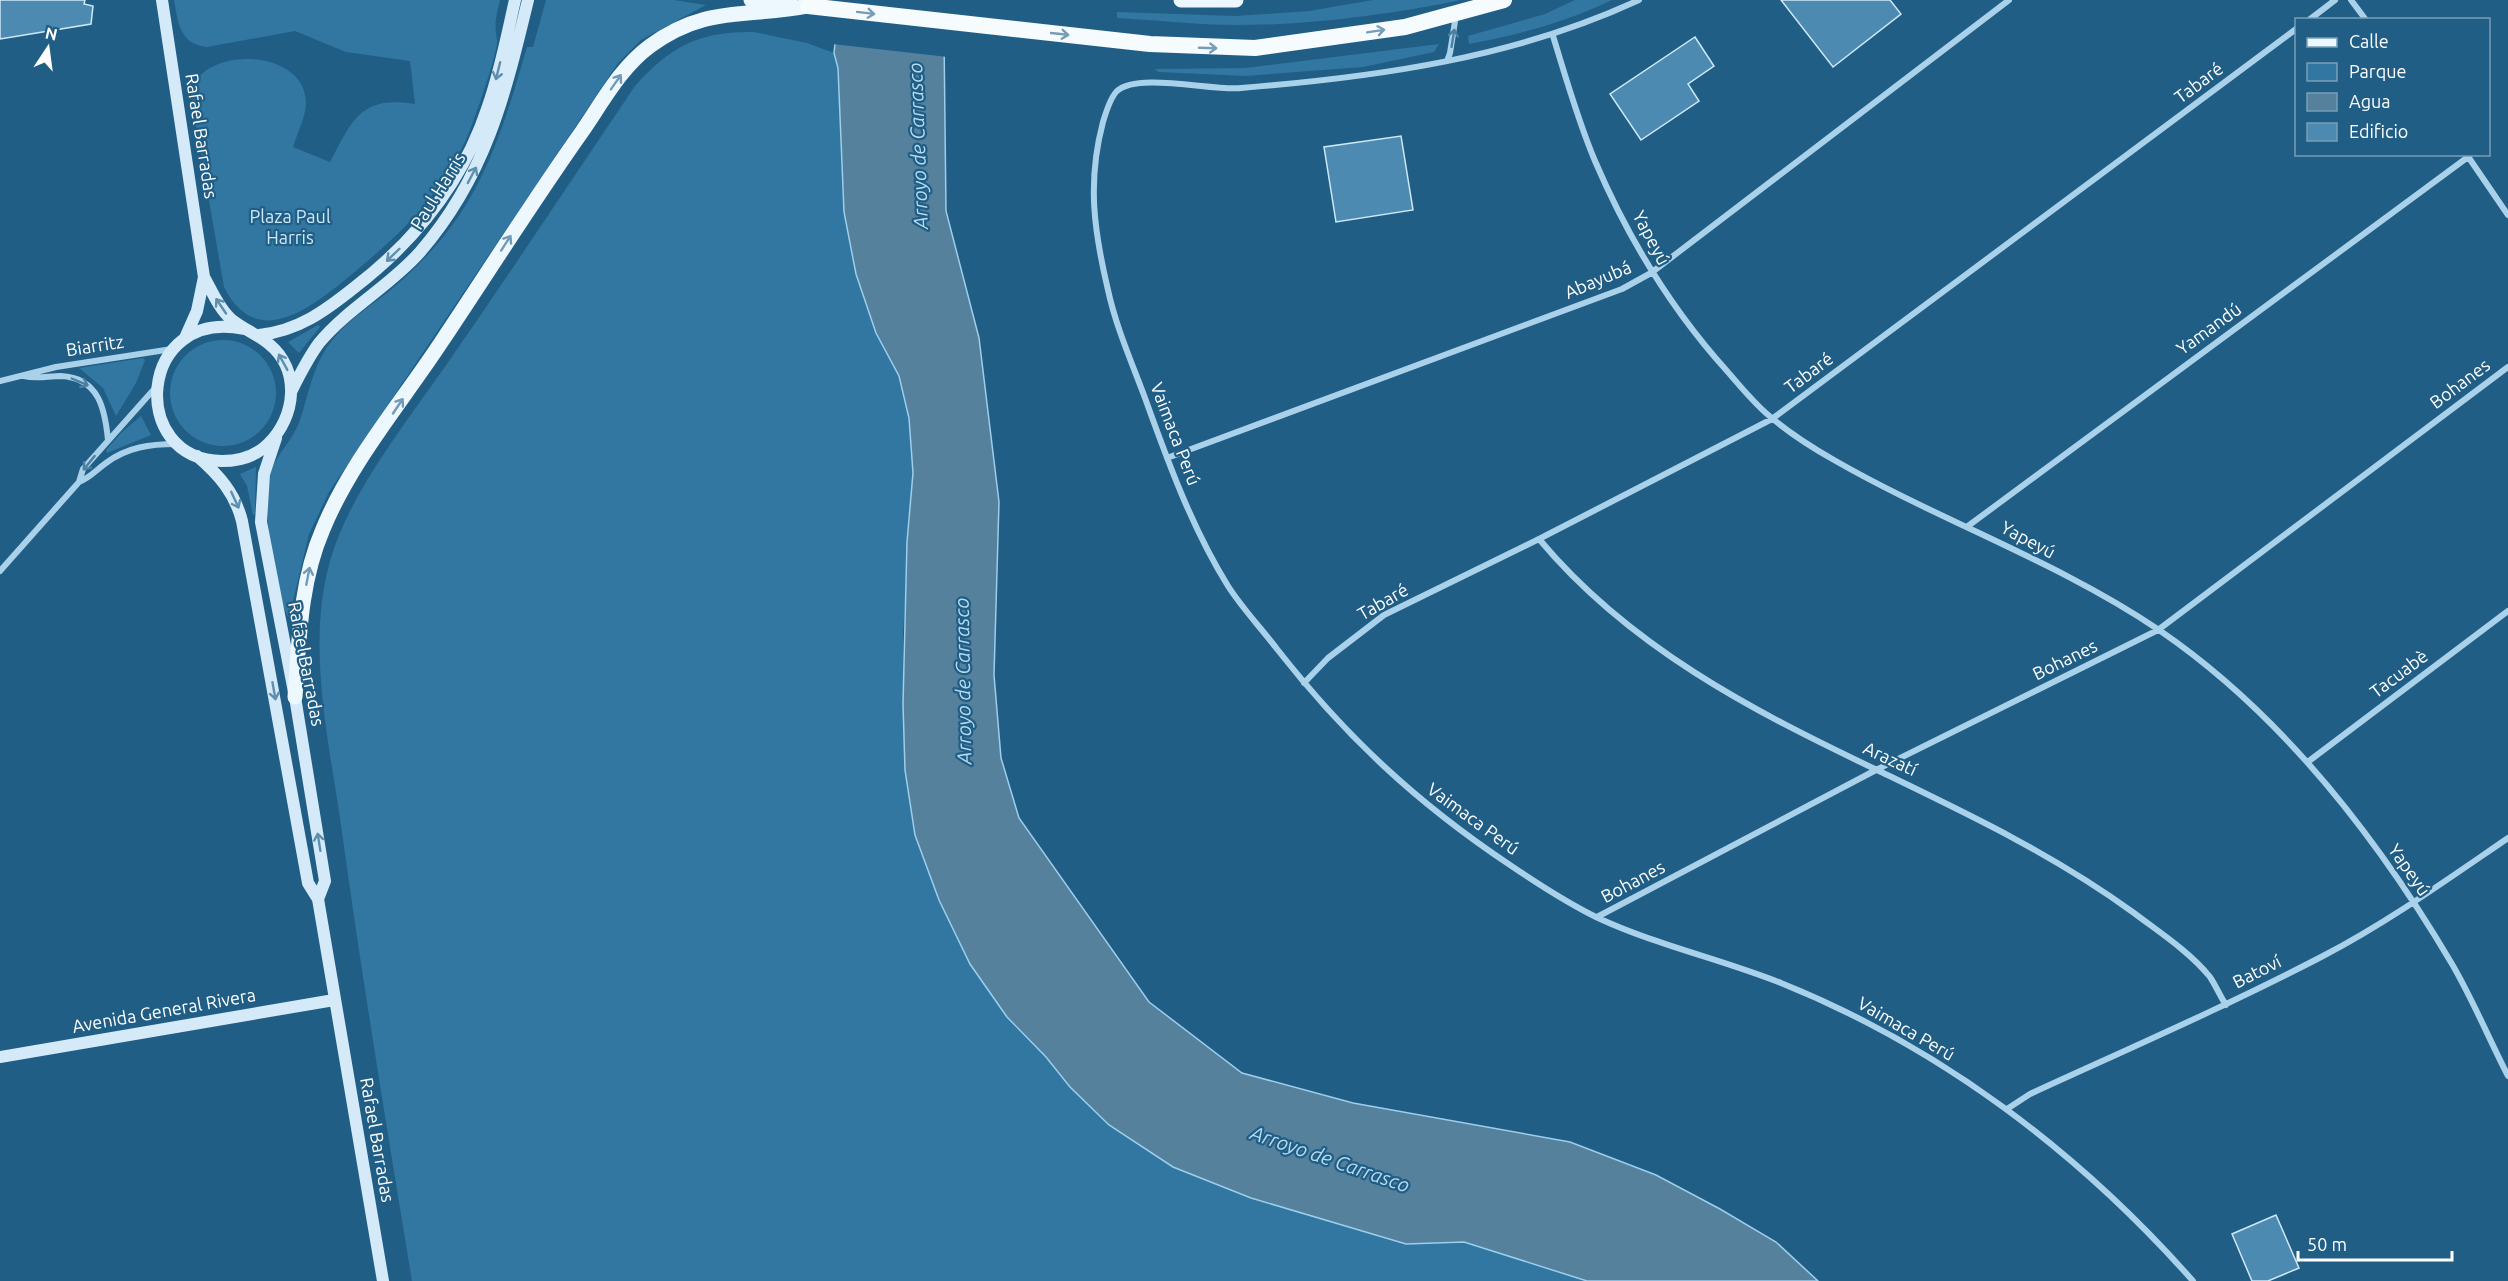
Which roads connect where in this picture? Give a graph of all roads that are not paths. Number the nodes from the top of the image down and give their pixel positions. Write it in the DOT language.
graph roads {
  1 [pos="162,0"];
  2 [pos="515,0"];
  3 [pos="528,0"];
  4 [pos="751,0"];
  5 [pos="1181,0"];
  6 [pos="1236,0"];
  7 [pos="1504,0"];
  8 [pos="1639,0"];
  9 [pos="2009,0"];
  10 [pos="2335,0"];
  11 [pos="2351,0"];
  12 [pos="808,6"];
  13 [pos="1457,14"];
  14 [pos="518,15"];
  15 [pos="2312,18"];
  16 [pos="2364,18"];
  17 [pos="2295,30"];
  18 [pos="1553,36"];
  19 [pos="1446,61"];
  20 [pos="2467,156"];
  21 [pos="2508,215"];
  22 [pos="1651,273"];
  23 [pos="204,277"];
  24 [pos="244,329"];
  25 [pos="259,335"];
  26 [pos="184,338"];
  27 [pos="172,350"];
  28 [pos="2508,367"];
  29 [pos="23,376"];
  30 [pos="0,381"];
  31 [pos="156,387"];
  32 [pos="292,390"];
  33 [pos="1772,419"];
  34 [pos="277,436"];
  35 [pos="108,440"];
  36 [pos="178,444"];
  37 [pos="197,456"];
  38 [pos="1167,458"];
  39 [pos="79,482"];
  40 [pos="1968,526"];
  41 [pos="1539,539"];
  42 [pos="0,571"];
  43 [pos="2508,611"];
  44 [pos="2158,630"];
  45 [pos="1304,683"];
  46 [pos="295,697"];
  47 [pos="2308,761"];
  48 [pos="1876,770"];
  49 [pos="2508,838"];
  50 [pos="318,899"];
  51 [pos="2414,903"];
  52 [pos="1597,917"];
  53 [pos="334,1000"];
  54 [pos="2226,1005"];
  55 [pos="0,1057"];
  56 [pos="2508,1076"];
  57 [pos="2007,1109"];
  58 [pos="383,1281"];
  59 [pos="2193,1281"];
  1 -- 23 [label="main road, Rafael Barradas"];
  2 -- 14 [label="main road, Paul Harris"];
  3 -- 14 [label="main road, Paul Harris"];
  4 -- 12 [label="main road"];
  5 -- 6 [label="main road"];
  7 -- 13 [label="highway"];
  8 -- 18 [label="street"];
  9 -- 22 [label="street, Abayubá"];
  10 -- 15 [label="street"];
  11 -- 16 [label="street"];
  12 -- 13 [label="highway, one-way"];
  46 -- 12 [label="main road, one-way"];
  19 -- 13 [label="street, one-way"];
  14 -- 25 [label="main road, Paul Harris, one-way"];
  32 -- 14 [label="main road, Paul Harris, one-way"];
  17 -- 33 [label="street, Tabaré"];
  18 -- 19 [label="street"];
  18 -- 22 [label="street, Yapeyú"];
  19 -- 38 [label="street, Vaimaca Perú"];
  20 -- 21 [label="street"];
  20 -- 40 [label="street, Yamandú"];
  22 -- 33 [label="street, Yapeyú"];
  22 -- 38 [label="street, Abayubá"];
  24 -- 23 [label="main road, Rafael Barradas, one-way"];
  23 -- 26 [label="main road, Rafael Barradas"];
  24 -- 25 [label="main road, Rafael Barradas"];
  24 -- 26 [label="main road, Rafael Barradas"];
  32 -- 25 [label="main road, Rafael Barradas, one-way"];
  26 -- 27 [label="main road, Rafael Barradas"];
  27 -- 29 [label="street, Biarritz"];
  27 -- 31 [label="main road, Rafael Barradas"];
  28 -- 44 [label="street, Bohanes"];
  29 -- 30 [label="street, Biarritz"];
  29 -- 35 [label="street, Biarritz, one-way"];
  31 -- 35 [label="street"];
  31 -- 36 [label="main road, Rafael Barradas"];
  32 -- 34 [label="main road, Rafael Barradas"];
  33 -- 40 [label="street, Yapeyú"];
  33 -- 41 [label="street, Tabaré"];
  34 -- 37 [label="main road, Rafael Barradas"];
  34 -- 46 [label="main road, Rafael Barradas"];
  35 -- 39 [label="street, one-way"];
  36 -- 37 [label="main road, Rafael Barradas"];
  36 -- 39 [label="street"];
  37 -- 50 [label="main road, Rafael Barradas, one-way"];
  38 -- 45 [label="street, Vaimaca Perú"];
  39 -- 42 [label="street"];
  40 -- 44 [label="street, Yapeyú"];
  41 -- 45 [label="street, Tabaré"];
  41 -- 48 [label="street, Arazatí"];
  43 -- 47 [label="street, Tacuabè"];
  44 -- 47 [label="street, Yapeyú"];
  44 -- 48 [label="street, Bohanes"];
  45 -- 52 [label="street, Vaimaca Perú"];
  50 -- 46 [label="main road, Rafael Barradas, one-way"];
  47 -- 51 [label="street, Yapeyú"];
  48 -- 52 [label="street, Bohanes"];
  48 -- 54 [label="street, Arazatí"];
  49 -- 51 [label="street, Batoví"];
  50 -- 53 [label="main road, Rafael Barradas"];
  51 -- 54 [label="street, Batoví"];
  51 -- 56 [label="street, Yapeyú"];
  52 -- 57 [label="street, Vaimaca Perú"];
  53 -- 55 [label="main road, Avenida General Rivera"];
  53 -- 58 [label="main road, Rafael Barradas"];
  54 -- 57 [label="street, Batoví"];
  57 -- 59 [label="street, Vaimaca Perú"];
}
